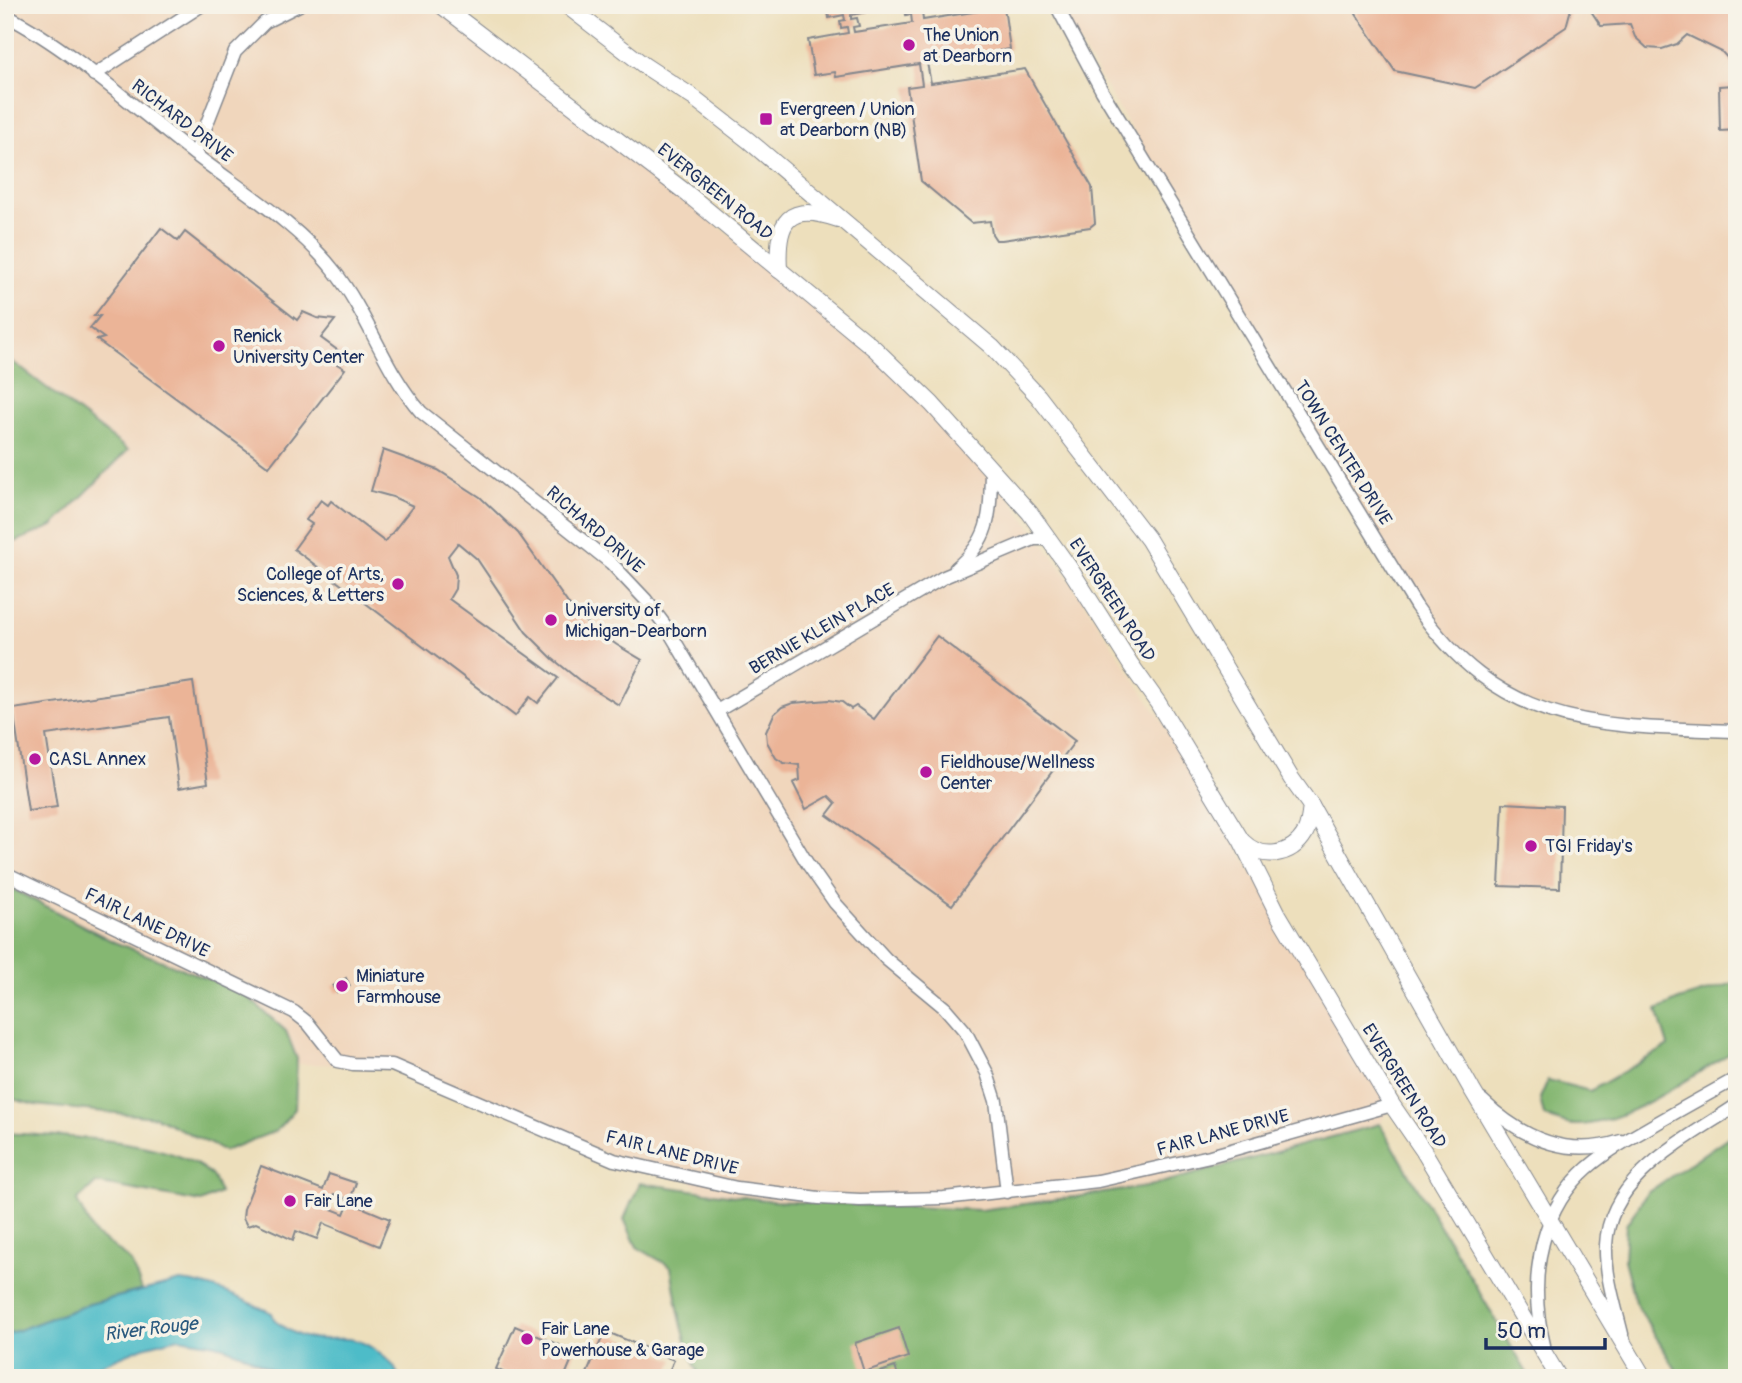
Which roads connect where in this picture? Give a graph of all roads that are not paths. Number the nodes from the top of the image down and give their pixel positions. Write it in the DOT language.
graph roads {
  1 [pos="202,5"];
  2 [pos="299,5"];
  3 [pos="441,5"];
  4 [pos="566,5"];
  5 [pos="1056,5"];
  6 [pos="5,15"];
  7 [pos="93,75"];
  8 [pos="195,154"];
  9 [pos="847,223"];
  10 [pos="779,270"];
  11 [pos="991,470"];
  12 [pos="1049,539"];
  13 [pos="944,577"];
  14 [pos="717,710"];
  15 [pos="1737,731"];
  16 [pos="1311,806"];
  17 [pos="1241,840"];
  18 [pos="5,873"];
  19 [pos="1737,1078"];
  20 [pos="1472,1090"];
  21 [pos="1392,1105"];
  22 [pos="1737,1105"];
  23 [pos="1631,1138"];
  24 [pos="1007,1192"];
  25 [pos="1549,1221"];
  26 [pos="1625,1348"];
  27 [pos="1547,1358"];
  28 [pos="1559,1378"];
  29 [pos="1644,1378"];
  1 -- 7 [label="street"];
  2 -- 8 [label="street"];
  3 -- 10 [label="street, EVERGREEN ROAD"];
  4 -- 9 [label="street"];
  5 -- 15 [label="street, TOWN CENTER DRIVE"];
  6 -- 7 [label="street, RICHARD DRIVE"];
  7 -- 8 [label="street, RICHARD DRIVE"];
  8 -- 14 [label="street, RICHARD DRIVE"];
  9 -- 10 [label="street"];
  9 -- 16 [label="street"];
  10 -- 11 [label="street, EVERGREEN ROAD"];
  11 -- 12 [label="street, EVERGREEN ROAD"];
  11 -- 13 [label="street, BERNIE KLEIN PLACE"];
  12 -- 13 [label="street, BERNIE KLEIN PLACE"];
  12 -- 17 [label="street, EVERGREEN ROAD"];
  13 -- 14 [label="street, BERNIE KLEIN PLACE"];
  14 -- 24 [label="street, RICHARD DRIVE"];
  16 -- 17 [label="street"];
  16 -- 20 [label="street"];
  17 -- 21 [label="street, EVERGREEN ROAD"];
  18 -- 24 [label="street, FAIR LANE DRIVE"];
  19 -- 23 [label="street"];
  20 -- 23 [label="street"];
  20 -- 25 [label="street"];
  21 -- 24 [label="street, FAIR LANE DRIVE"];
  21 -- 27 [label="street, EVERGREEN ROAD"];
  22 -- 26 [label="street"];
  23 -- 25 [label="street"];
  25 -- 26 [label="street"];
  25 -- 27 [label="street"];
  26 -- 29 [label="street"];
  27 -- 28 [label="street, EVERGREEN ROAD"];
}
